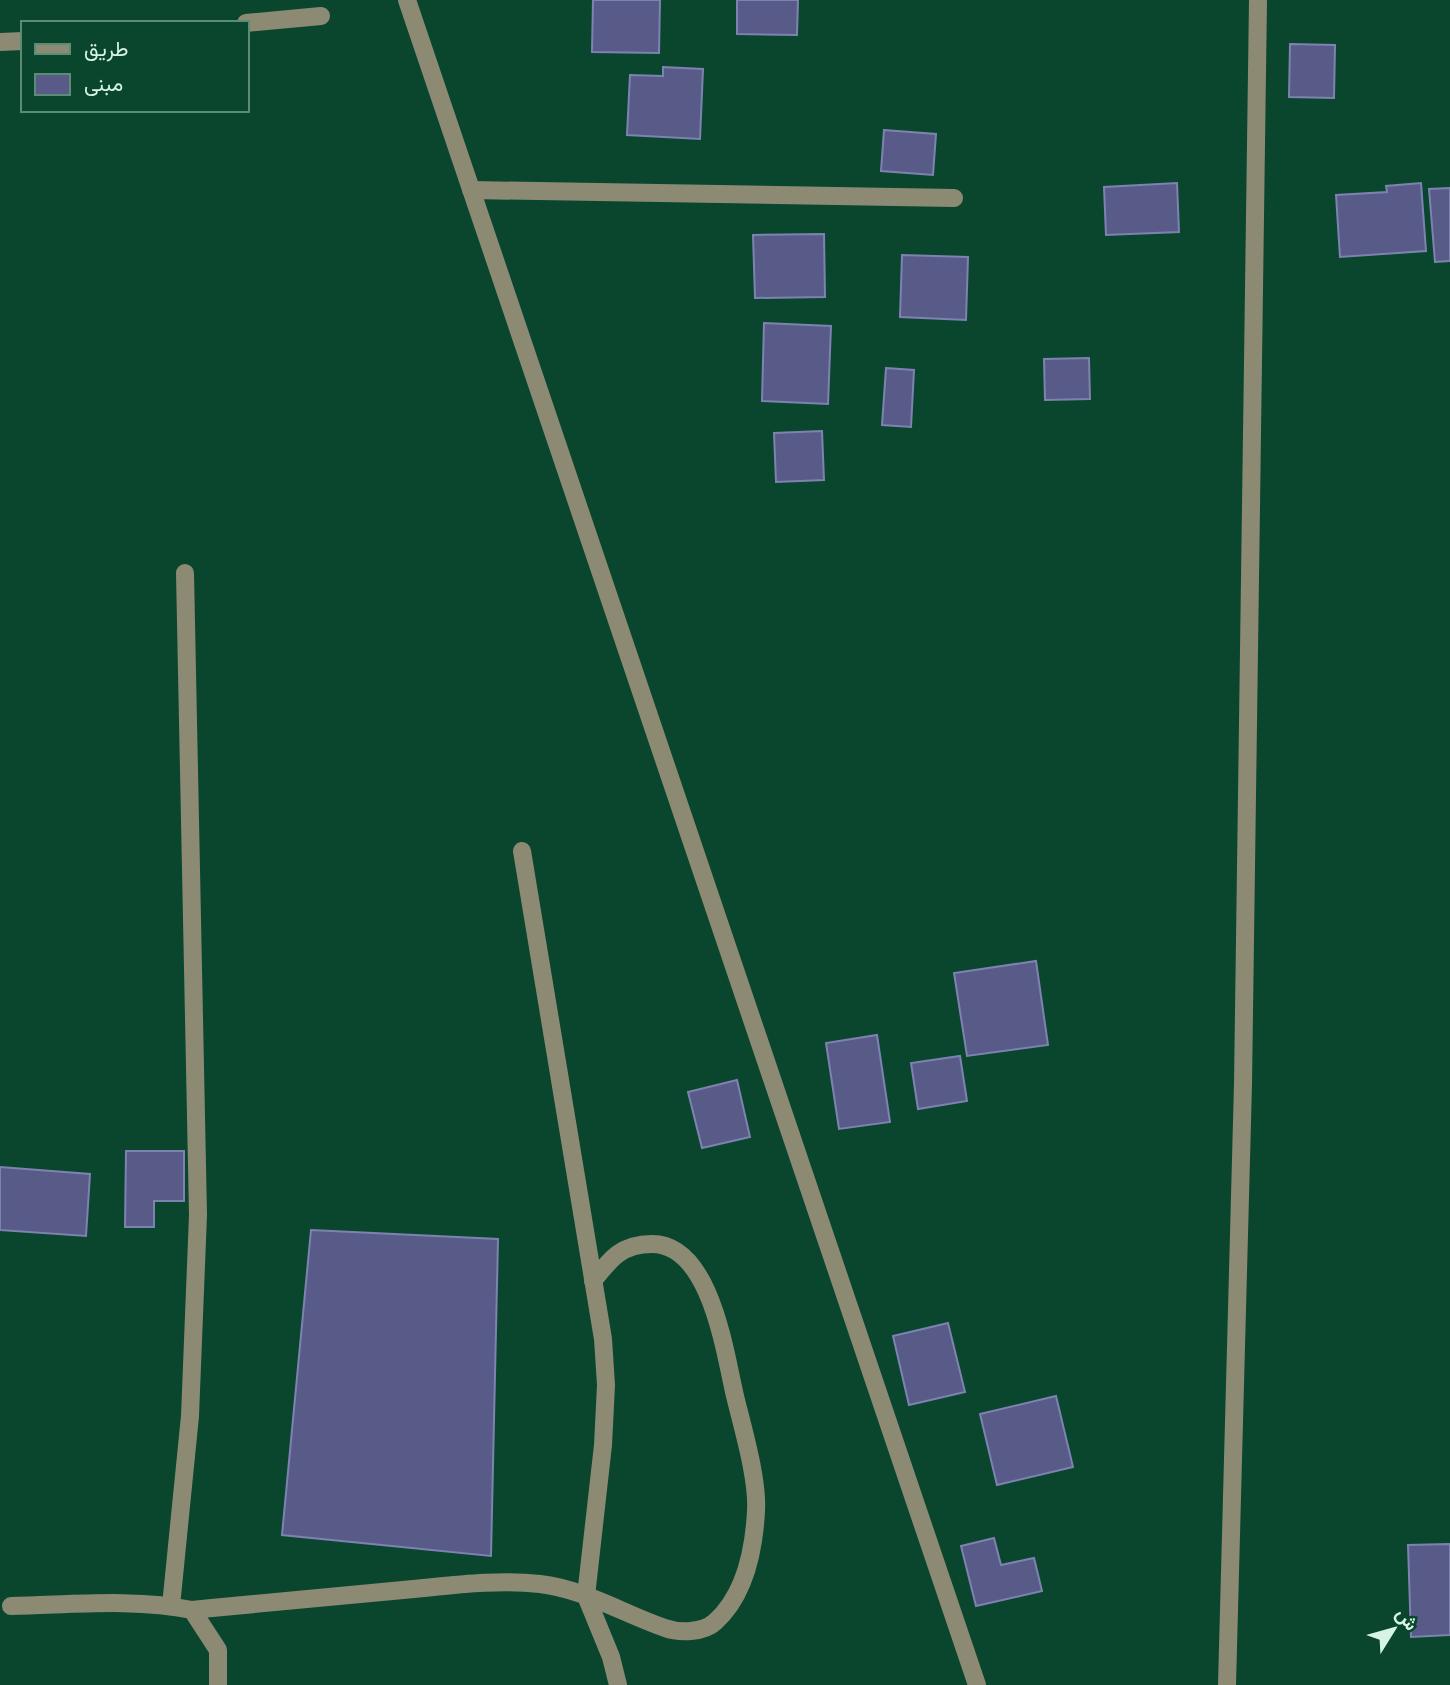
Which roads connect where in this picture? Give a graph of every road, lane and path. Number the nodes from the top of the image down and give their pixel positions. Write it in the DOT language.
graph roads {
  1 [pos="407,0"];
  2 [pos="1258,0"];
  3 [pos="321,16"];
  4 [pos="248,23"];
  5 [pos="21,41"];
  6 [pos="0,42"];
  7 [pos="471,190"];
  8 [pos="954,198"];
  9 [pos="185,573"];
  10 [pos="522,851"];
  11 [pos="593,1281"];
  12 [pos="586,1596"];
  13 [pos="11,1606"];
  14 [pos="171,1606"];
  15 [pos="192,1610"];
  16 [pos="218,1685"];
  17 [pos="618,1685"];
  18 [pos="978,1685"];
  19 [pos="1227,1685"];
  1 -- 7 [label="street"];
  2 -- 19 [label="street"];
  3 -- 4 [label="street"];
  5 -- 6 [label="street"];
  7 -- 8 [label="street"];
  7 -- 18 [label="street"];
  9 -- 14 [label="street"];
  10 -- 11 [label="street"];
  11 -- 12 [label="street"];
  11 -- 12 [label="street"];
  12 -- 15 [label="street"];
  12 -- 17 [label="street"];
  13 -- 14 [label="street"];
  14 -- 15 [label="street"];
  15 -- 16 [label="street"];
}
